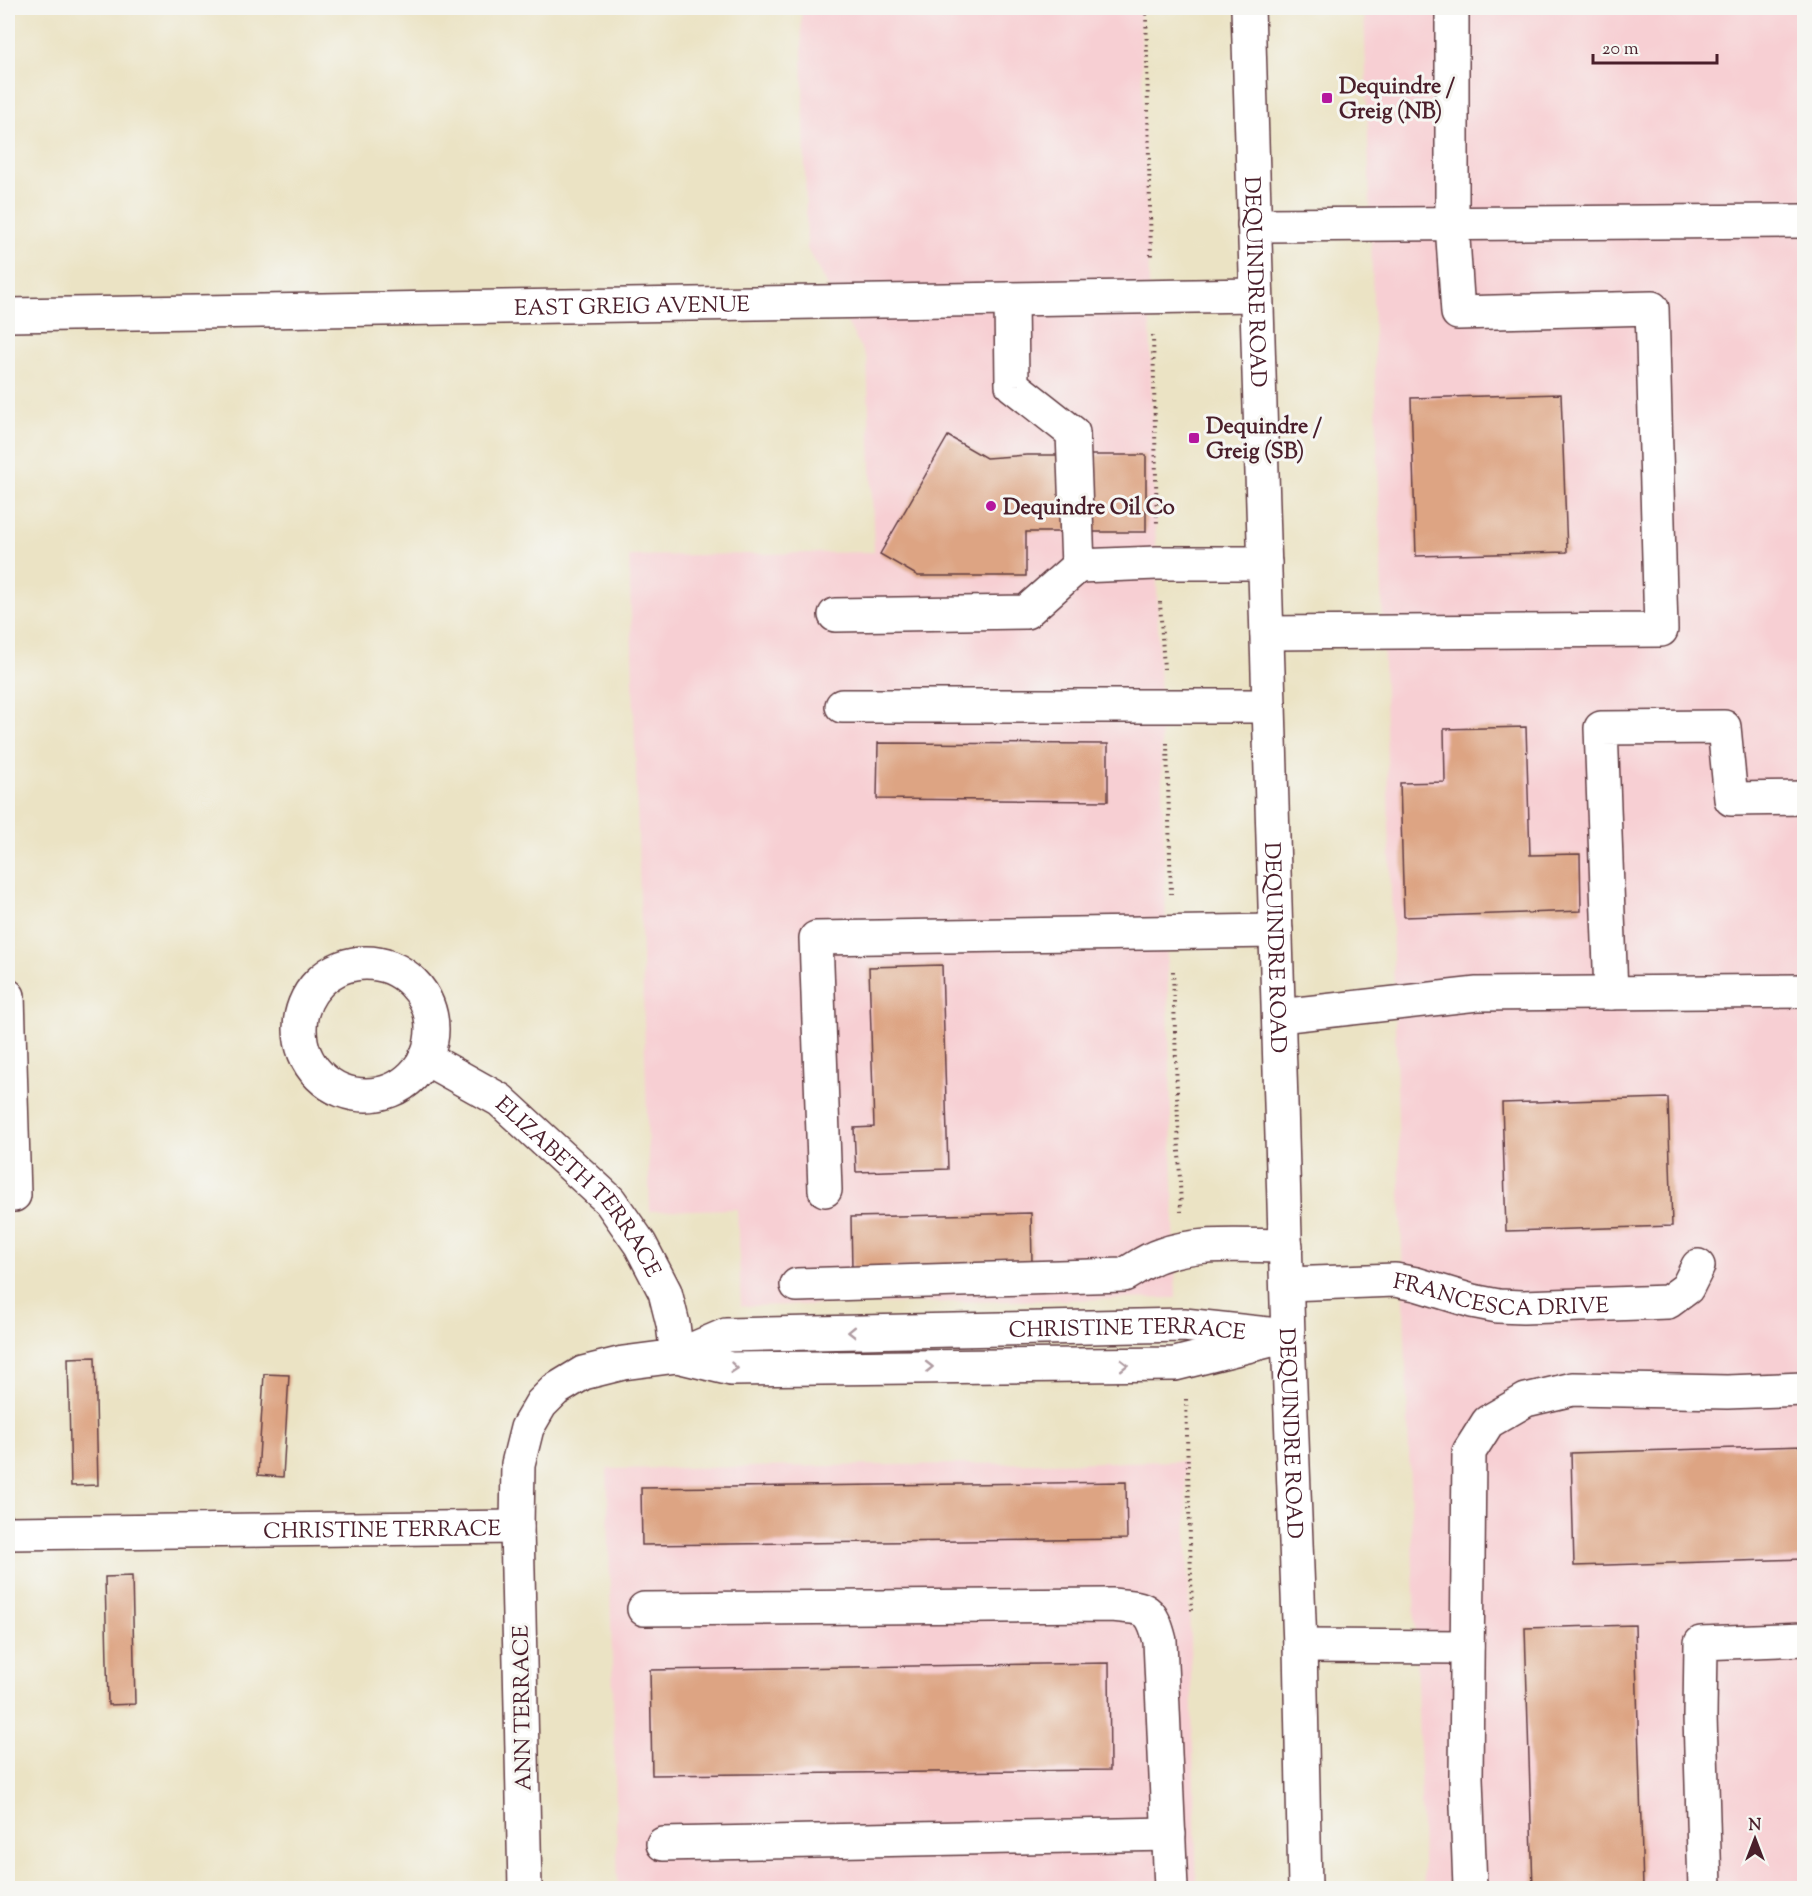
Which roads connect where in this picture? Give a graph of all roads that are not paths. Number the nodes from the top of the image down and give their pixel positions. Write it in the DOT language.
graph roads {
  1 [pos="1248,8"];
  2 [pos="1452,8"];
  3 [pos="1804,222"];
  4 [pos="1452,224"];
  5 [pos="1254,225"];
  6 [pos="1256,295"];
  7 [pos="1011,298"];
  8 [pos="8,315"];
  9 [pos="1265,563"];
  10 [pos="1078,566"];
  11 [pos="835,615"];
  12 [pos="1267,633"];
  13 [pos="843,706"];
  14 [pos="1269,706"];
  15 [pos="1804,798"];
  16 [pos="1276,931"];
  17 [pos="1804,991"];
  18 [pos="1611,993"];
  19 [pos="8,996"];
  20 [pos="1280,1016"];
  21 [pos="425,1058"];
  22 [pos="825,1190"];
  23 [pos="14,1195"];
  24 [pos="1286,1246"];
  25 [pos="1698,1266"];
  26 [pos="1287,1284"];
  27 [pos="797,1285"];
  28 [pos="1288,1336"];
  29 [pos="677,1356"];
  30 [pos="1804,1389"];
  31 [pos="516,1527"];
  32 [pos="8,1533"];
  33 [pos="644,1609"];
  34 [pos="1804,1639"];
  35 [pos="1300,1646"];
  36 [pos="1467,1647"];
  37 [pos="1169,1834"];
  38 [pos="663,1844"];
  39 [pos="525,1888"];
  40 [pos="1171,1888"];
  41 [pos="1305,1888"];
  42 [pos="1470,1888"];
  43 [pos="1705,1888"];
  1 -- 5 [label="main road, DEQUINDRE ROAD"];
  2 -- 4 [label="main road"];
  3 -- 4 [label="main road"];
  4 -- 5 [label="main road"];
  4 -- 12 [label="main road"];
  5 -- 6 [label="main road, DEQUINDRE ROAD"];
  6 -- 7 [label="main road, EAST GREIG AVENUE"];
  6 -- 9 [label="main road, DEQUINDRE ROAD"];
  7 -- 8 [label="main road, EAST GREIG AVENUE"];
  7 -- 10 [label="main road"];
  9 -- 10 [label="main road"];
  9 -- 12 [label="main road, DEQUINDRE ROAD"];
  10 -- 11 [label="main road"];
  12 -- 14 [label="main road, DEQUINDRE ROAD"];
  13 -- 14 [label="main road"];
  14 -- 16 [label="main road, DEQUINDRE ROAD"];
  15 -- 18 [label="main road"];
  16 -- 20 [label="main road, DEQUINDRE ROAD"];
  16 -- 22 [label="main road"];
  17 -- 18 [label="main road"];
  18 -- 20 [label="main road"];
  19 -- 23 [label="main road"];
  20 -- 24 [label="main road, DEQUINDRE ROAD"];
  21 -- 21 [label="main road"];
  21 -- 29 [label="main road, ELIZABETH TERRACE"];
  24 -- 26 [label="main road, DEQUINDRE ROAD"];
  24 -- 27 [label="main road"];
  25 -- 26 [label="main road, FRANCESCA DRIVE"];
  26 -- 28 [label="main road, DEQUINDRE ROAD"];
  29 -- 28 [label="main road, CHRISTINE TERRACE, one-way"];
  28 -- 29 [label="main road, CHRISTINE TERRACE, one-way"];
  28 -- 35 [label="main road, DEQUINDRE ROAD"];
  29 -- 31 [label="main road, CHRISTINE TERRACE"];
  30 -- 36 [label="main road"];
  31 -- 32 [label="main road, CHRISTINE TERRACE"];
  31 -- 39 [label="main road, ANN TERRACE"];
  33 -- 37 [label="main road"];
  34 -- 43 [label="main road"];
  35 -- 36 [label="main road"];
  35 -- 41 [label="main road, DEQUINDRE ROAD"];
  36 -- 42 [label="main road"];
  37 -- 38 [label="main road"];
  37 -- 40 [label="main road"];
}
